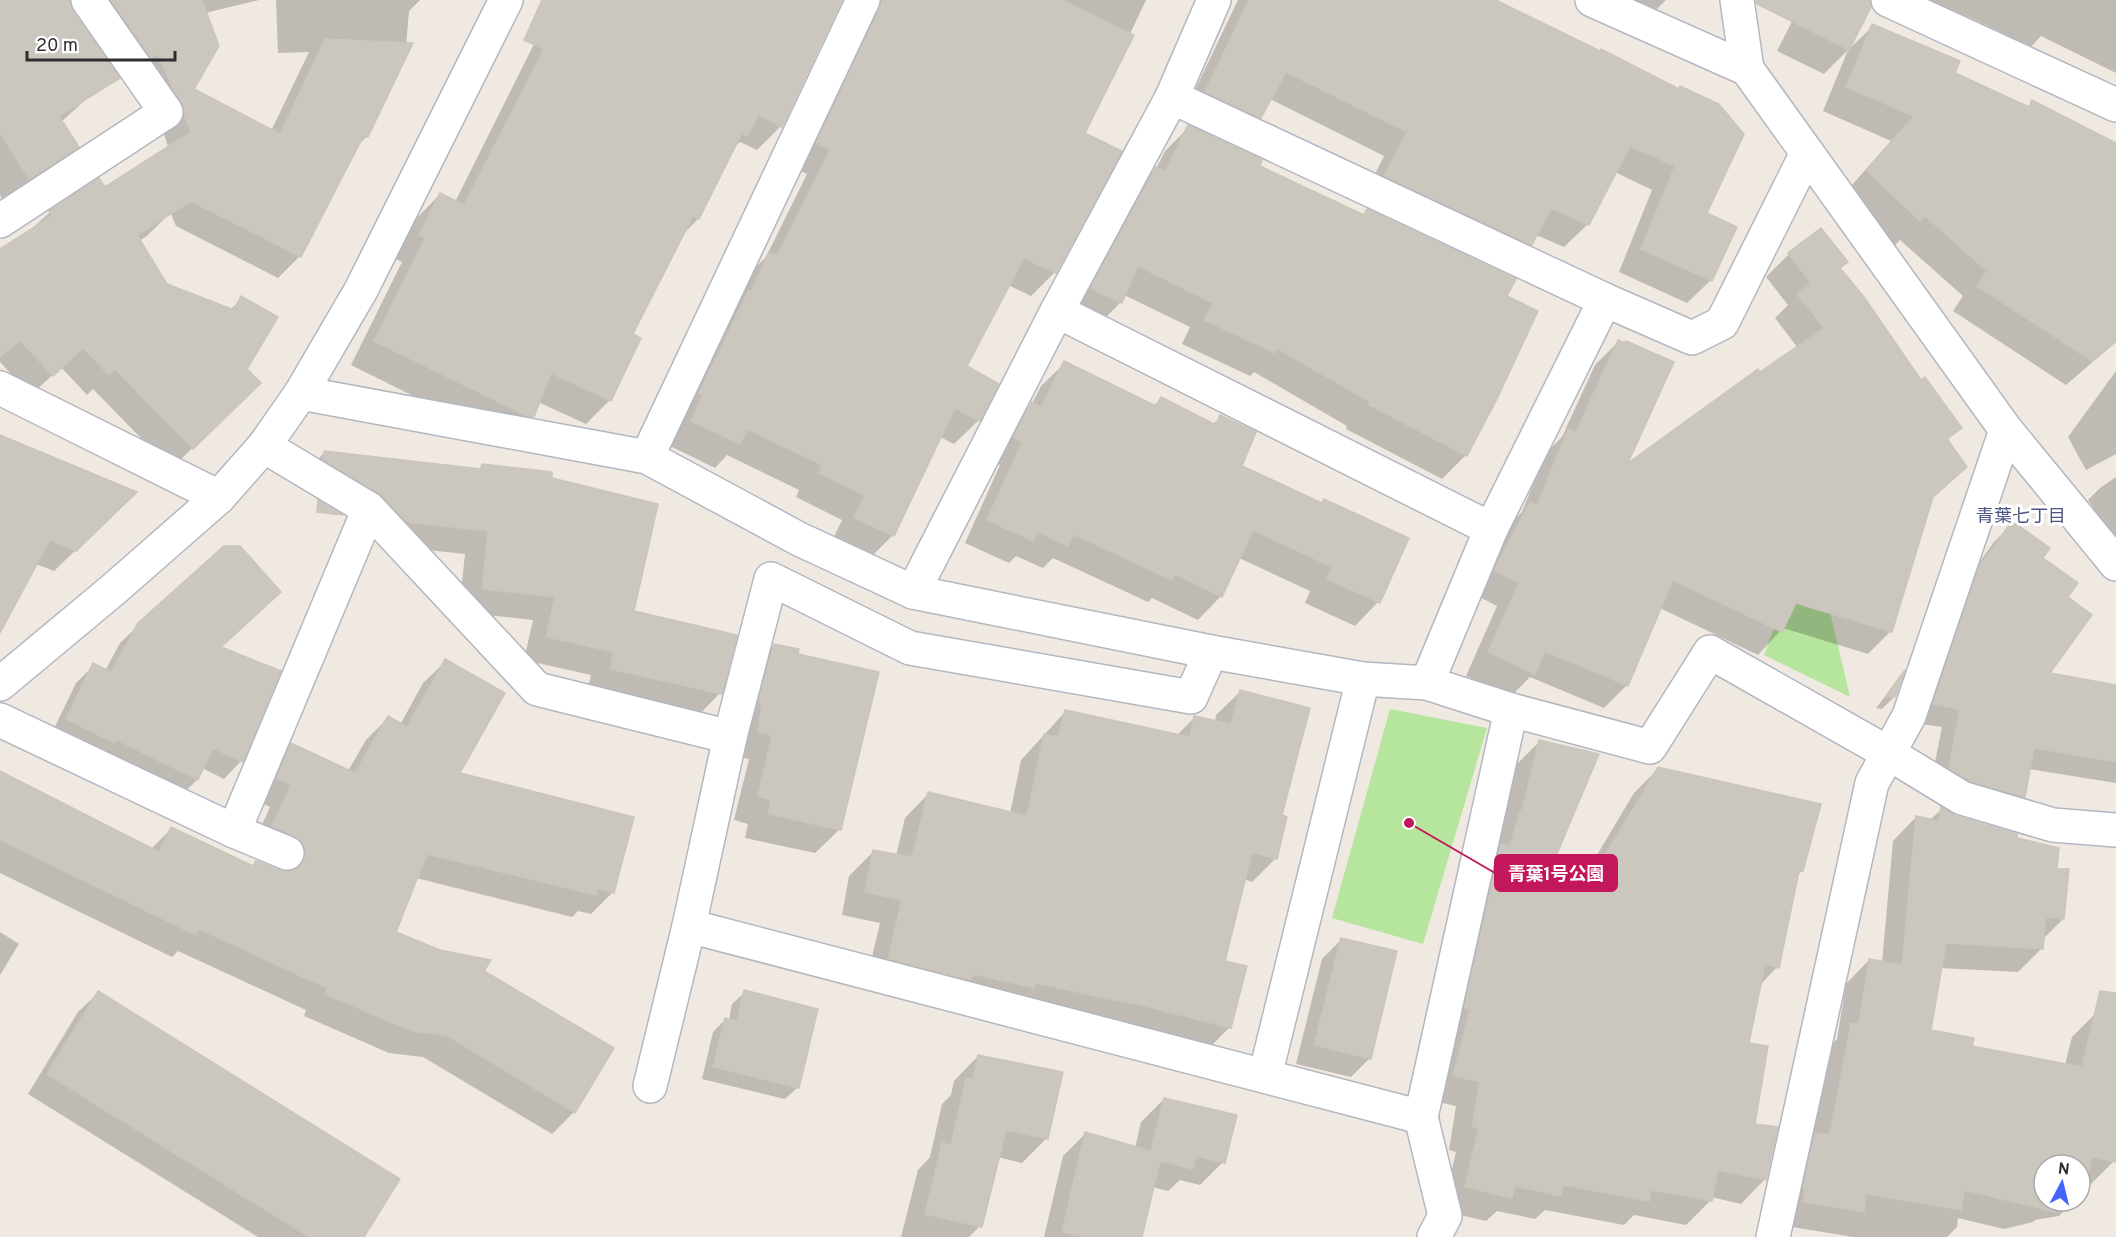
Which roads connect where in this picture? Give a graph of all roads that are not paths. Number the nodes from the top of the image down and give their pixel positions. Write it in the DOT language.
graph roads {
  1 [pos="88,0"];
  2 [pos="506,0"];
  3 [pos="863,0"];
  4 [pos="1214,0"];
  5 [pos="1592,0"];
  6 [pos="1737,0"];
  7 [pos="1888,0"];
  8 [pos="1747,69"];
  9 [pos="1172,97"];
  10 [pos="2116,105"];
  11 [pos="1807,153"];
  12 [pos="0,221"];
  13 [pos="1605,300"];
  14 [pos="1056,311"];
  15 [pos="0,388"];
  16 [pos="301,393"];
  17 [pos="2006,430"];
  18 [pos="264,446"];
  19 [pos="647,457"];
  20 [pos="219,496"];
  21 [pos="369,509"];
  22 [pos="1491,529"];
  23 [pos="2116,564"];
  24 [pos="913,592"];
  25 [pos="1211,652"];
  26 [pos="1363,679"];
  27 [pos="1427,683"];
  28 [pos="0,684"];
  29 [pos="1511,710"];
  30 [pos="0,720"];
  31 [pos="730,737"];
  32 [pos="1888,753"];
  33 [pos="2116,830"];
  34 [pos="234,831"];
  35 [pos="287,854"];
  36 [pos="689,926"];
  37 [pos="1264,1076"];
  38 [pos="650,1086"];
  39 [pos="1421,1117"];
  40 [pos="1434,1237"];
  41 [pos="1773,1237"];
  1 -- 12 [label="street"];
  2 -- 16 [label="street"];
  3 -- 19 [label="street"];
  4 -- 9 [label="street"];
  5 -- 8 [label="street"];
  6 -- 8 [label="street"];
  7 -- 10 [label="street"];
  8 -- 11 [label="street"];
  9 -- 13 [label="street"];
  9 -- 14 [label="street"];
  11 -- 13 [label="street"];
  11 -- 17 [label="street"];
  13 -- 22 [label="street"];
  14 -- 22 [label="street"];
  14 -- 24 [label="street"];
  15 -- 20 [label="street"];
  16 -- 18 [label="street"];
  16 -- 19 [label="street"];
  17 -- 23 [label="street"];
  17 -- 32 [label="street"];
  18 -- 20 [label="street"];
  18 -- 21 [label="street"];
  19 -- 24 [label="street"];
  20 -- 28 [label="street"];
  21 -- 31 [label="street"];
  21 -- 34 [label="street"];
  22 -- 27 [label="street"];
  24 -- 25 [label="street"];
  25 -- 26 [label="street"];
  25 -- 31 [label="street"];
  26 -- 27 [label="street"];
  26 -- 37 [label="street"];
  27 -- 29 [label="street"];
  29 -- 32 [label="street"];
  29 -- 39 [label="street"];
  30 -- 34 [label="street"];
  31 -- 36 [label="street"];
  32 -- 33 [label="street"];
  32 -- 41 [label="street"];
  34 -- 35 [label="street"];
  36 -- 37 [label="street"];
  36 -- 38 [label="street"];
  37 -- 39 [label="street"];
  39 -- 40 [label="street"];
}
